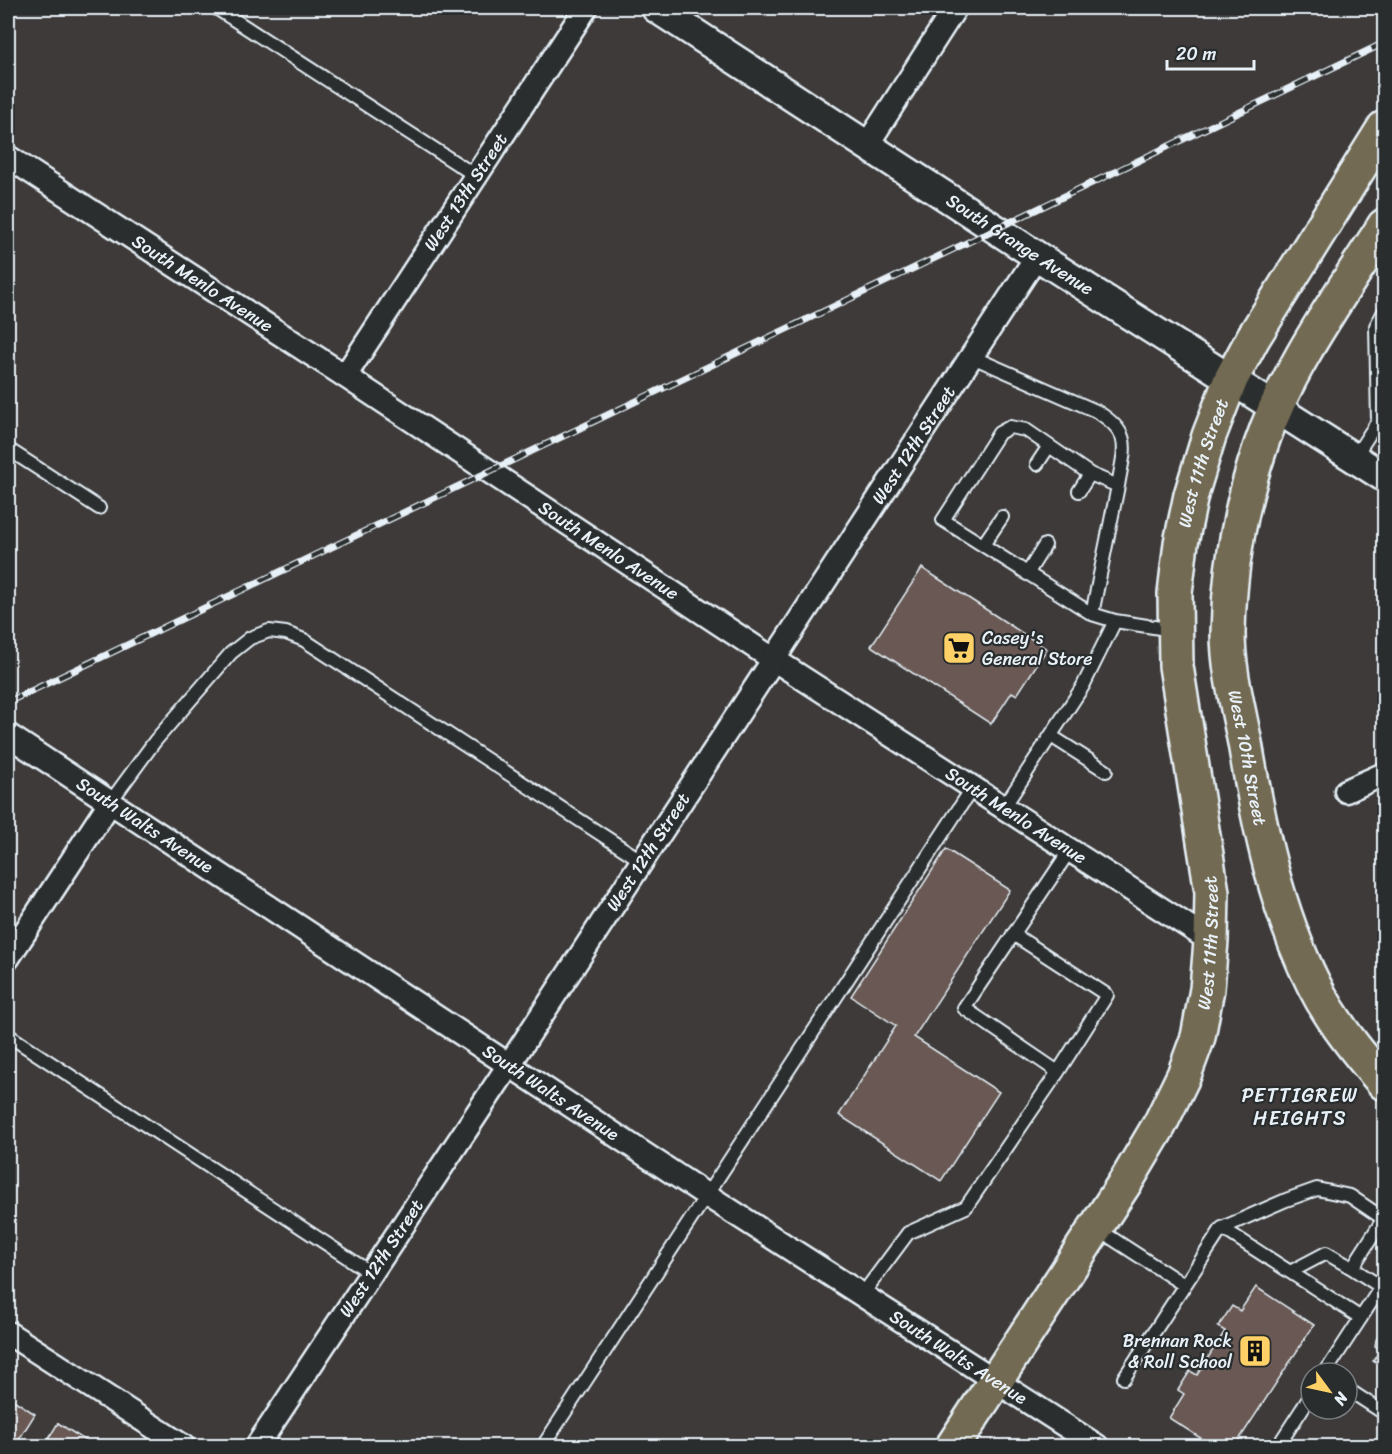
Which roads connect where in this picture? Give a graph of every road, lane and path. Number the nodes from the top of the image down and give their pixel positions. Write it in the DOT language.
graph roads {
  1 [pos="216,8"];
  2 [pos="586,8"];
  3 [pos="656,8"];
  4 [pos="956,8"];
  5 [pos="1382,132"];
  6 [pos="867,145"];
  7 [pos="8,157"];
  8 [pos="476,176"];
  9 [pos="1380,242"];
  10 [pos="1037,256"];
  11 [pos="1384,312"];
  12 [pos="970,356"];
  13 [pos="345,376"];
  14 [pos="1231,379"];
  15 [pos="1275,407"];
  16 [pos="1048,446"];
  17 [pos="8,449"];
  18 [pos="1354,458"];
  19 [pos="1037,464"];
  20 [pos="1090,474"];
  21 [pos="1384,477"];
  22 [pos="1118,486"];
  23 [pos="1079,491"];
  24 [pos="99,508"];
  25 [pos="1002,517"];
  26 [pos="983,545"];
  27 [pos="1045,545"];
  28 [pos="1027,574"];
  29 [pos="1092,614"];
  30 [pos="1115,621"];
  31 [pos="1176,630"];
  32 [pos="773,659"];
  33 [pos="8,735"];
  34 [pos="1051,736"];
  35 [pos="1106,771"];
  36 [pos="1384,774"];
  37 [pos="973,787"];
  38 [pos="1346,791"];
  39 [pos="111,801"];
  40 [pos="1004,807"];
  41 [pos="1070,850"];
  42 [pos="642,861"];
  43 [pos="1013,934"];
  44 [pos="1211,941"];
  45 [pos="8,958"];
  46 [pos="8,1035"];
  47 [pos="509,1065"];
  48 [pos="1058,1072"];
  49 [pos="1384,1083"];
  50 [pos="708,1196"];
  51 [pos="1384,1218"];
  52 [pos="1095,1228"];
  53 [pos="1222,1228"];
  54 [pos="1352,1269"];
  55 [pos="1290,1272"];
  56 [pos="371,1273"];
  57 [pos="1184,1285"];
  58 [pos="862,1295"];
  59 [pos="1361,1318"];
  60 [pos="8,1334"];
  61 [pos="1333,1361"];
  62 [pos="1124,1378"];
  63 [pos="995,1381"];
  64 [pos="1359,1397"];
  65 [pos="1384,1413"];
  66 [pos="1299,1414"];
  67 [pos="183,1446"];
  68 [pos="258,1446"];
  69 [pos="543,1446"];
  70 [pos="953,1446"];
  71 [pos="1097,1446"];
  72 [pos="1286,1446"];
  1 -- 8 [label="lane"];
  2 -- 8 [label="street, West 13th Street"];
  3 -- 6 [label="street, South Grange Avenue"];
  4 -- 6 [label="street"];
  5 -- 14 [label="main road"];
  6 -- 10 [label="street, South Grange Avenue"];
  7 -- 13 [label="street, South Menlo Avenue"];
  8 -- 13 [label="street, West 13th Street"];
  9 -- 15 [label="main road"];
  10 -- 12 [label="street, West 12th Street"];
  10 -- 14 [label="street, South Grange Avenue"];
  11 -- 18 [label="lane"];
  12 -- 22 [label="lane"];
  12 -- 32 [label="street, West 12th Street"];
  13 -- 32 [label="street, South Menlo Avenue"];
  14 -- 15 [label="street, South Grange Avenue"];
  14 -- 31 [label="main road, West 11th Street"];
  15 -- 18 [label="street, South Grange Avenue"];
  15 -- 49 [label="main road, West 10th Street"];
  16 -- 19 [label="lane"];
  16 -- 20 [label="lane"];
  16 -- 26 [label="lane"];
  17 -- 24 [label="lane"];
  18 -- 21 [label="street, South Grange Avenue"];
  20 -- 22 [label="lane"];
  20 -- 23 [label="lane"];
  22 -- 29 [label="lane"];
  25 -- 26 [label="lane"];
  26 -- 28 [label="lane"];
  27 -- 28 [label="lane"];
  28 -- 29 [label="lane"];
  29 -- 30 [label="lane"];
  30 -- 31 [label="lane"];
  30 -- 34 [label="lane"];
  31 -- 44 [label="main road, West 11th Street"];
  32 -- 37 [label="street, South Menlo Avenue"];
  32 -- 42 [label="street, West 12th Street"];
  33 -- 39 [label="street, South Walts Avenue"];
  34 -- 35 [label="lane"];
  34 -- 40 [label="lane"];
  36 -- 38 [label="street"];
  37 -- 40 [label="street, South Menlo Avenue"];
  37 -- 50 [label="lane"];
  39 -- 42 [label="lane"];
  39 -- 45 [label="street"];
  39 -- 47 [label="street, South Walts Avenue"];
  40 -- 41 [label="street, South Menlo Avenue"];
  41 -- 43 [label="lane"];
  41 -- 44 [label="street, South Menlo Avenue"];
  42 -- 47 [label="street, West 12th Street"];
  43 -- 48 [label="lane"];
  43 -- 48 [label="lane"];
  44 -- 52 [label="main road, West 11th Street"];
  46 -- 56 [label="lane"];
  47 -- 50 [label="street, South Walts Avenue"];
  47 -- 56 [label="street, West 12th Street"];
  48 -- 58 [label="lane"];
  50 -- 58 [label="street, South Walts Avenue"];
  50 -- 69 [label="lane"];
  51 -- 53 [label="lane"];
  51 -- 54 [label="lane"];
  52 -- 57 [label="lane"];
  52 -- 63 [label="main road, West 11th Street"];
  53 -- 55 [label="lane"];
  53 -- 57 [label="lane"];
  54 -- 55 [label="lane"];
  54 -- 59 [label="lane"];
  55 -- 59 [label="lane"];
  56 -- 68 [label="street, West 12th Street"];
  57 -- 62 [label="lane"];
  58 -- 63 [label="street, South Walts Avenue"];
  59 -- 61 [label="lane"];
  60 -- 67 [label="street"];
  63 -- 70 [label="main road, West 11th Street"];
  63 -- 71 [label="street, South Walts Avenue"];
  64 -- 65 [label="lane"];
  66 -- 72 [label="lane"];
}
